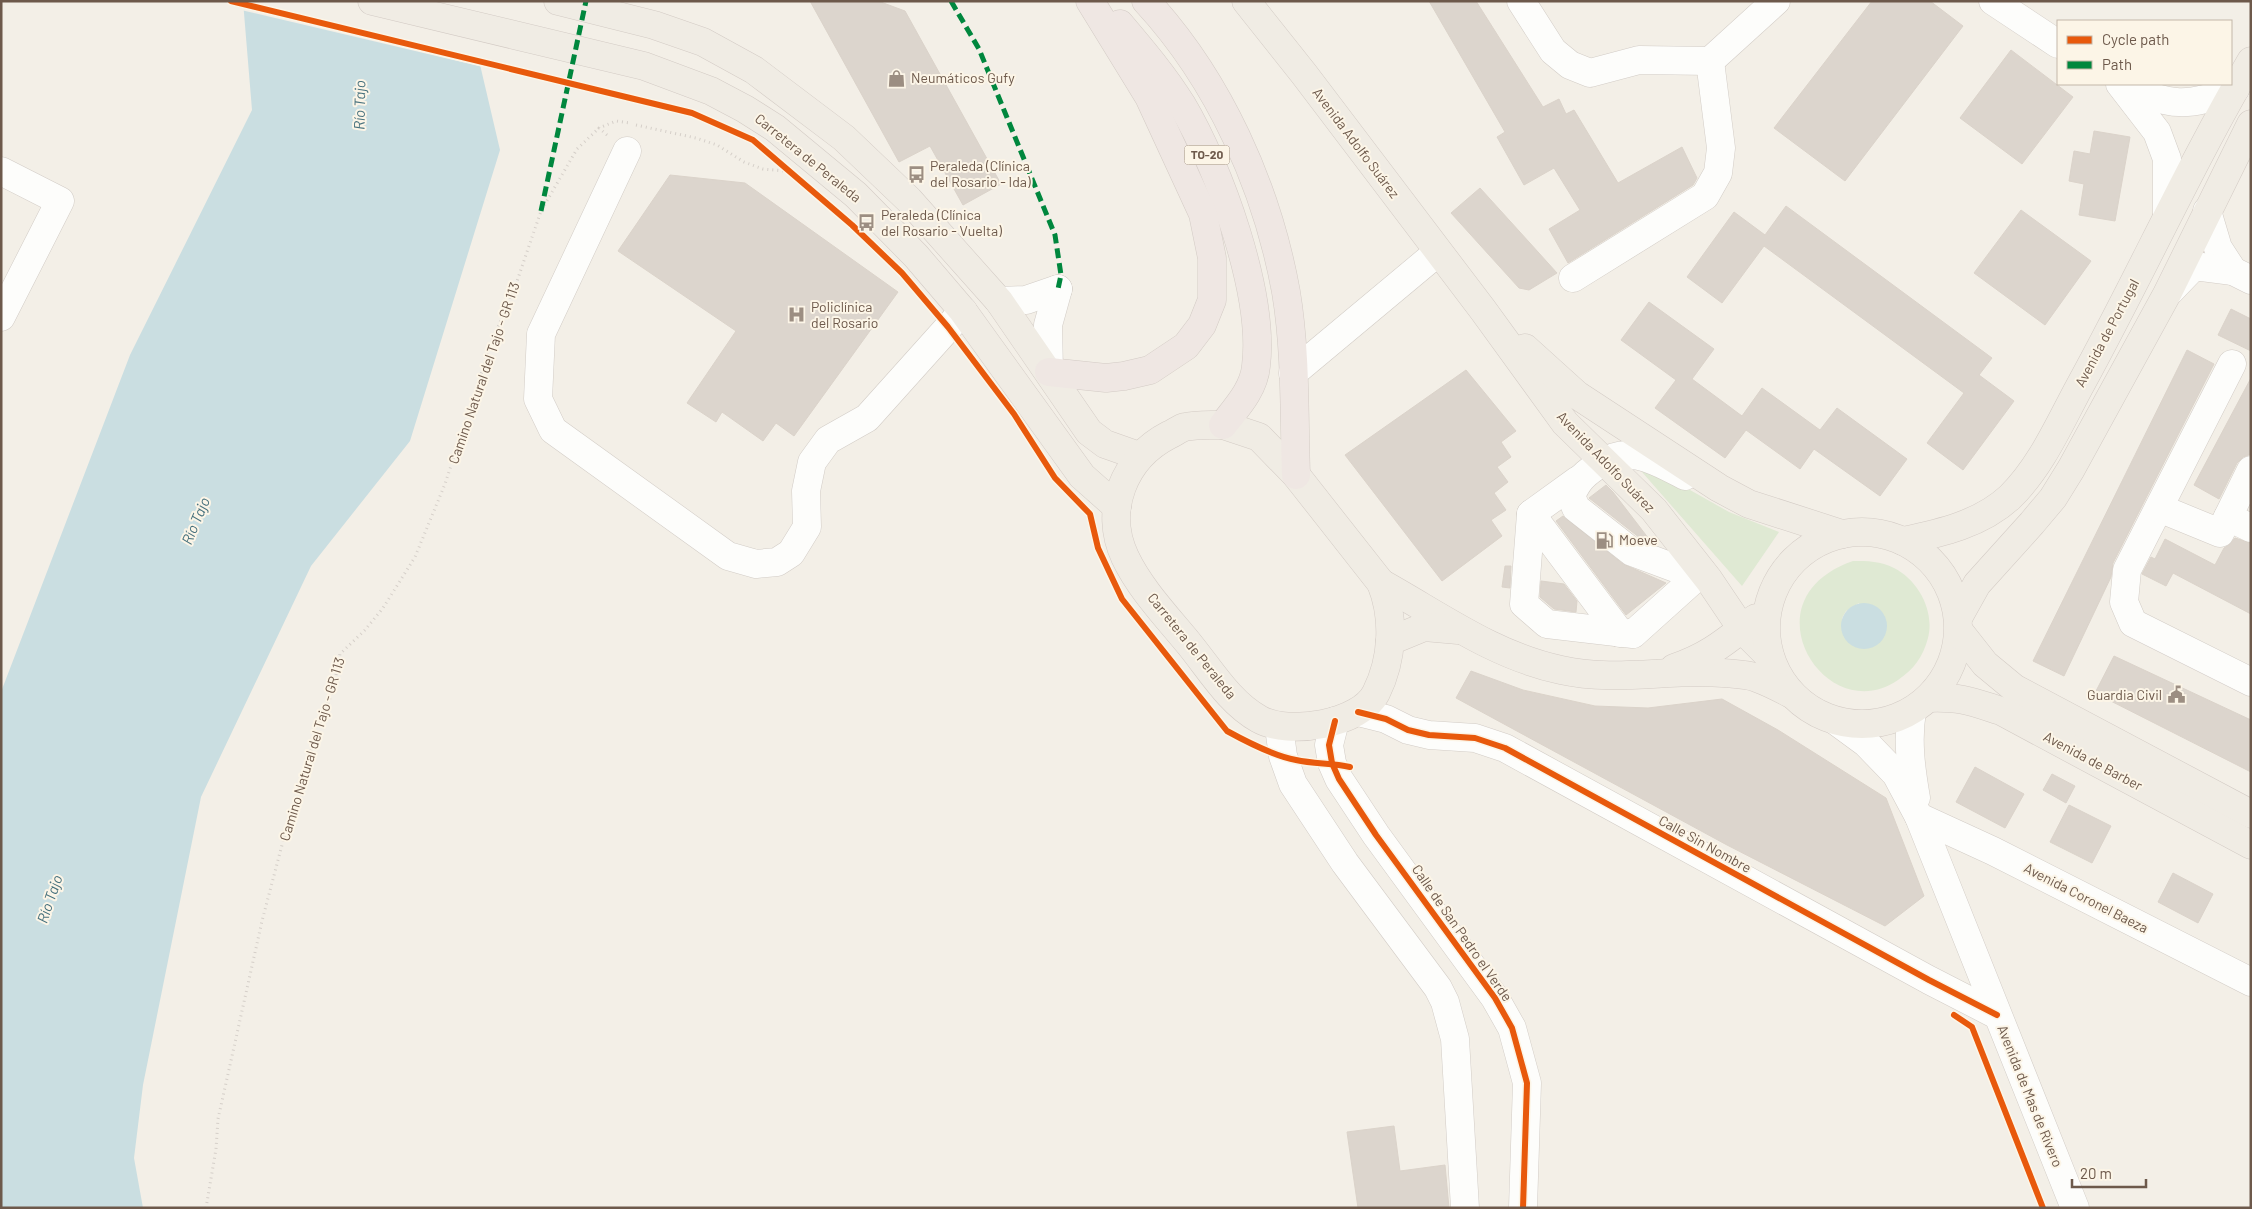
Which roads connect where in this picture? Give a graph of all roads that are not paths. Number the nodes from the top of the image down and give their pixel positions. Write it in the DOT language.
graph roads {
  1 [pos="372,1"];
  2 [pos="558,1"];
  3 [pos="1090,1"];
  4 [pos="1098,1"];
  5 [pos="1146,1"];
  6 [pos="1246,1"];
  7 [pos="1267,1"];
  8 [pos="1521,1"];
  9 [pos="1776,1"];
  10 [pos="1993,1"];
  11 [pos="2057,43"];
  12 [pos="1710,61"];
  13 [pos="2251,61"];
  14 [pos="1304,74"];
  15 [pos="2121,85"];
  16 [pos="2122,85"];
  17 [pos="2234,89"];
  18 [pos="2249,130"];
  19 [pos="627,151"];
  20 [pos="2,172"];
  21 [pos="2207,211"];
  22 [pos="2167,215"];
  23 [pos="1438,252"];
  24 [pos="2242,275"];
  25 [pos="1572,278"];
  26 [pos="2167,294"];
  27 [pos="999,301"];
  28 [pos="1483,310"];
  29 [pos="963,311"];
  30 [pos="1,317"];
  31 [pos="2232,364"];
  32 [pos="1049,372"];
  33 [pos="1292,373"];
  34 [pos="1223,425"];
  35 [pos="1139,456"];
  36 [pos="1603,461"];
  37 [pos="2251,470"];
  38 [pos="1296,474"];
  39 [pos="1578,480"];
  40 [pos="1719,488"];
  41 [pos="1117,508"];
  42 [pos="2159,508"];
  43 [pos="1531,514"];
  44 [pos="2239,523"];
  45 [pos="1842,534"];
  46 [pos="1903,541"];
  47 [pos="1702,572"];
  48 [pos="1381,583"];
  49 [pos="1977,584"];
  50 [pos="1767,609"];
  51 [pos="1959,624"];
  52 [pos="1742,629"];
  53 [pos="1462,630"];
  54 [pos="1620,633"];
  55 [pos="1390,641"];
  56 [pos="1770,658"];
  57 [pos="1661,672"];
  58 [pos="2003,680"];
  59 [pos="2251,682"];
  60 [pos="1791,694"];
  61 [pos="1921,705"];
  62 [pos="1346,716"];
  63 [pos="1836,721"];
  64 [pos="1278,727"];
  65 [pos="2251,814"];
  66 [pos="1919,817"];
  67 [pos="2243,841"];
  68 [pos="2251,982"];
  69 [pos="1997,1015"];
  70 [pos="1465,1208"];
  71 [pos="1523,1208"];
  72 [pos="2075,1208"];
  1 -- 29 [label="main road, Carretera de Peraleda"];
  2 -- 27 [label="main road"];
  3 -- 32 [label="highway"];
  4 -- 34 [label="highway, TO-20"];
  5 -- 33 [label="highway, TO-20"];
  6 -- 14 [label="main road, Avenida Adolfo Suárez"];
  7 -- 14 [label="main road"];
  8 -- 12 [label="street"];
  9 -- 12 [label="street"];
  10 -- 11 [label="street"];
  12 -- 25 [label="street"];
  13 -- 17 [label="main road, Avenida de Portugal"];
  14 -- 23 [label="main road, Avenida Adolfo Suárez"];
  15 -- 22 [label="street"];
  16 -- 17 [label="street"];
  17 -- 22 [label="main road, Avenida de Portugal"];
  18 -- 21 [label="main road"];
  19 -- 29 [label="street"];
  20 -- 30 [label="street"];
  21 -- 24 [label="street"];
  21 -- 26 [label="main road"];
  22 -- 46 [label="main road, Avenida de Portugal"];
  23 -- 28 [label="main road, Avenida Adolfo Suárez"];
  23 -- 33 [label="street"];
  24 -- 26 [label="street"];
  26 -- 49 [label="main road"];
  27 -- 32 [label="main road"];
  27 -- 32 [label="street"];
  28 -- 36 [label="main road, Avenida Adolfo Suárez"];
  28 -- 40 [label="main road, Avenida Adolfo Suárez"];
  29 -- 41 [label="main road, Carretera de Peraleda"];
  31 -- 42 [label="street"];
  32 -- 35 [label="main road"];
  33 -- 38 [label="highway, TO-20"];
  34 -- 35 [label="main road, Carretera de Peraleda"];
  34 -- 38 [label="main road, Carretera de Peraleda"];
  35 -- 41 [label="main road, Carretera de Peraleda"];
  36 -- 39 [label="street"];
  36 -- 40 [label="street"];
  36 -- 47 [label="main road, Avenida Adolfo Suárez"];
  37 -- 44 [label="street"];
  38 -- 48 [label="main road, Carretera de Peraleda"];
  39 -- 43 [label="street"];
  39 -- 47 [label="street"];
  40 -- 45 [label="main road, Avenida Adolfo Suárez"];
  41 -- 64 [label="main road, Carretera de Peraleda"];
  42 -- 44 [label="street"];
  42 -- 59 [label="street"];
  43 -- 54 [label="street"];
  43 -- 54 [label="street"];
  45 -- 46 [label="main road"];
  45 -- 50 [label="main road"];
  46 -- 51 [label="main road"];
  47 -- 52 [label="main road, Avenida Adolfo Suárez"];
  47 -- 54 [label="street"];
  48 -- 53 [label="main road, Carretera de Peraleda"];
  48 -- 55 [label="main road, Carretera de Peraleda"];
  49 -- 51 [label="main road"];
  49 -- 58 [label="main road"];
  50 -- 52 [label="main road, Carretera de Peraleda"];
  50 -- 56 [label="main road"];
  51 -- 58 [label="main road, Avenida de Barber"];
  51 -- 61 [label="main road"];
  52 -- 56 [label="main road, Avenida Adolfo Suárez"];
  52 -- 57 [label="main road, Carretera de Peraleda"];
  53 -- 55 [label="main road, Carretera de Peraleda"];
  53 -- 57 [label="main road, Carretera de Peraleda"];
  55 -- 62 [label="main road, Carretera de Peraleda"];
  56 -- 60 [label="main road"];
  57 -- 60 [label="main road, Carretera de Peraleda"];
  58 -- 65 [label="main road, Avenida de Barber"];
  60 -- 63 [label="main road"];
  61 -- 63 [label="main road"];
  61 -- 66 [label="street, Avenida de Mas de Rivero"];
  61 -- 67 [label="main road, Avenida de Barber"];
  62 -- 64 [label="main road, Carretera de Peraleda"];
  62 -- 69 [label="street, Calle Sin Nombre"];
  62 -- 71 [label="street, Calle de San Pedro el Verde"];
  63 -- 66 [label="street, Avenida de Mas de Rivero"];
  64 -- 70 [label="street"];
  65 -- 67 [label="street"];
  66 -- 68 [label="street, Avenida Coronel Baeza"];
  66 -- 69 [label="street, Avenida de Mas de Rivero"];
  69 -- 72 [label="street, Avenida de Mas de Rivero"];
}
